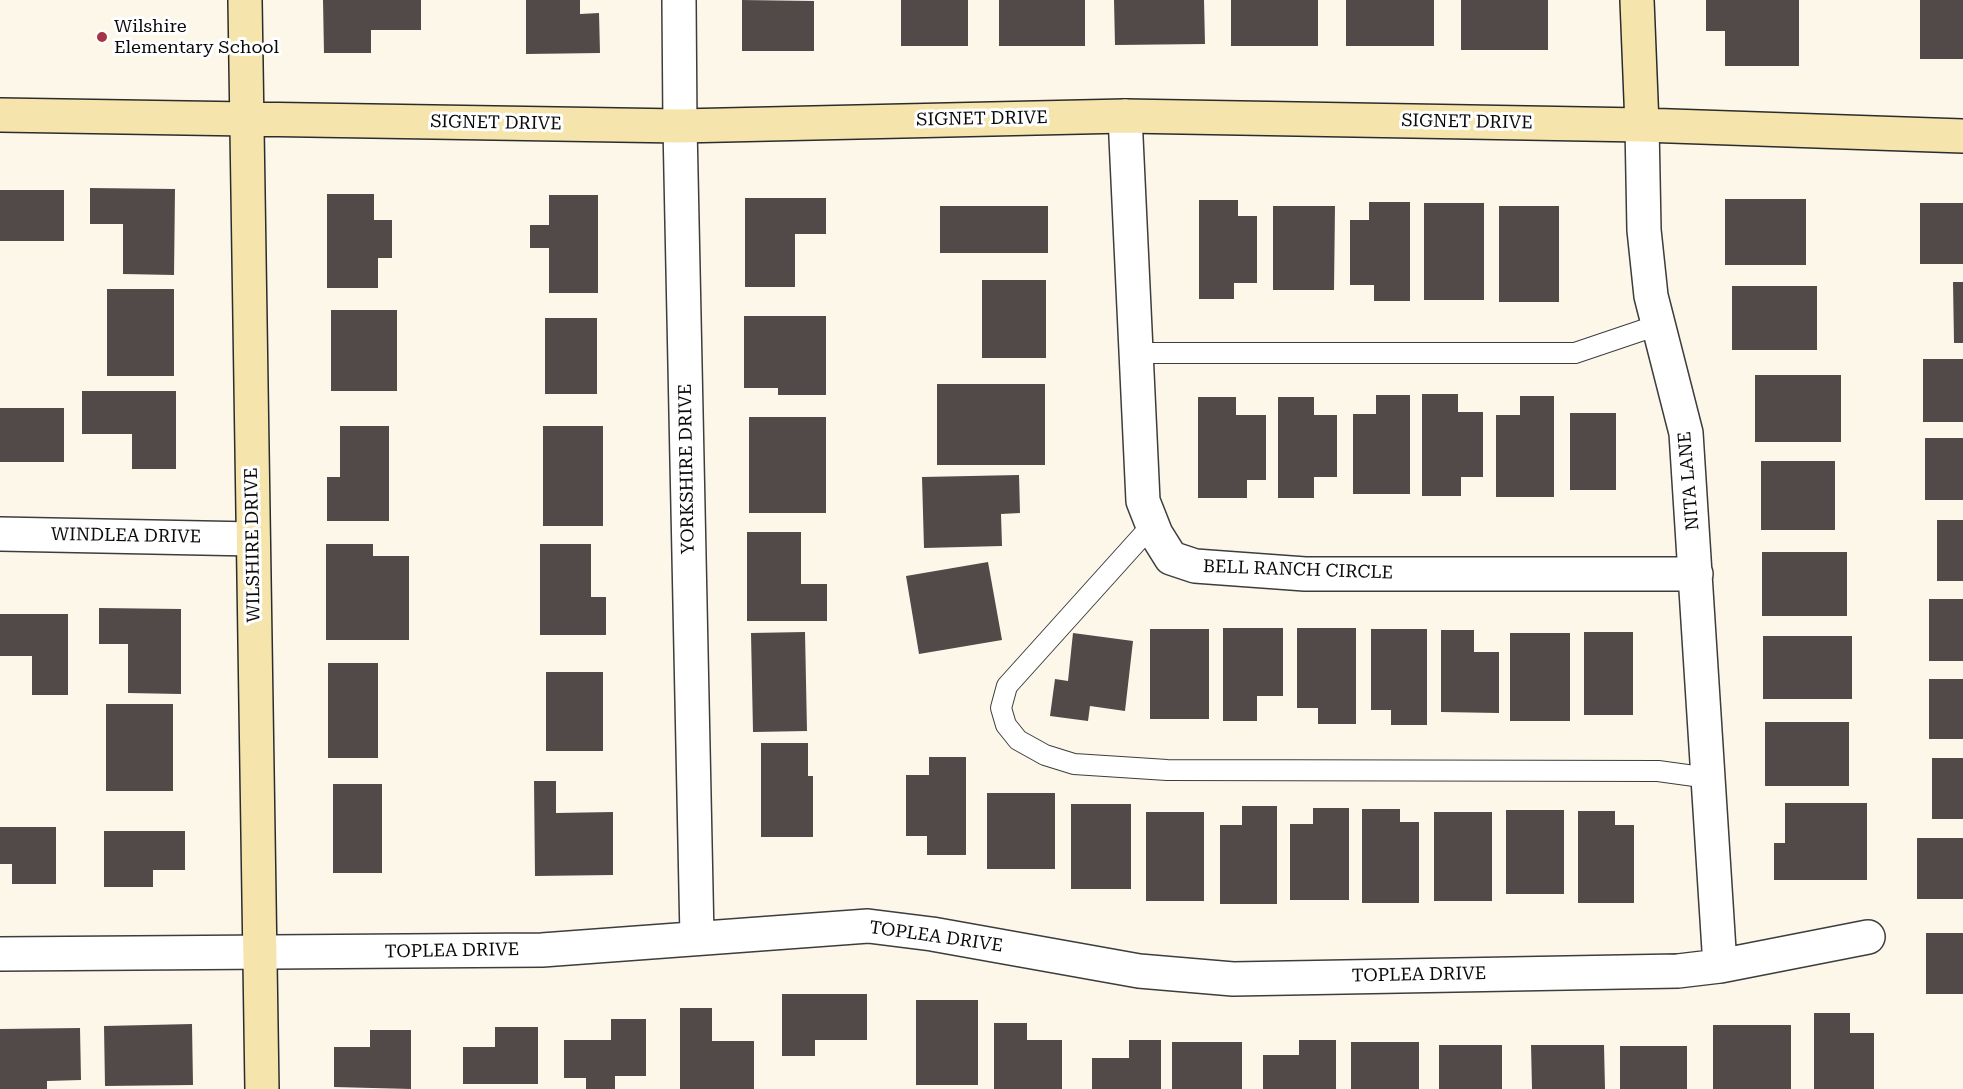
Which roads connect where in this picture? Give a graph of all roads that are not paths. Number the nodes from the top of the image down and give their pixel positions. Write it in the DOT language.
graph roads {
  1 [pos="244,0"];
  2 [pos="679,0"];
  3 [pos="1637,0"];
  4 [pos="0,115"];
  5 [pos="1125,116"];
  6 [pos="246,120"];
  7 [pos="1642,125"];
  8 [pos="680,126"];
  9 [pos="1963,136"];
  10 [pos="1658,324"];
  11 [pos="1136,353"];
  12 [pos="1152,525"];
  13 [pos="0,534"];
  14 [pos="253,538"];
  15 [pos="1696,574"];
  16 [pos="1708,778"];
  17 [pos="1868,937"];
  18 [pos="697,938"];
  19 [pos="259,953"];
  20 [pos="0,954"];
  21 [pos="1720,966"];
  22 [pos="262,1089"];
  1 -- 6 [label="street, WILSHIRE DRIVE"];
  2 -- 8 [label="street, YORKSHIRE DRIVE"];
  3 -- 7 [label="street, NITA LANE"];
  4 -- 6 [label="street, SIGNET DRIVE"];
  5 -- 7 [label="street, SIGNET DRIVE"];
  5 -- 8 [label="street, SIGNET DRIVE"];
  5 -- 11 [label="street, BELL RANCH CIRCLE"];
  6 -- 8 [label="street, SIGNET DRIVE"];
  6 -- 14 [label="street, WILSHIRE DRIVE"];
  7 -- 9 [label="street, SIGNET DRIVE"];
  7 -- 10 [label="street, NITA LANE"];
  8 -- 18 [label="street, YORKSHIRE DRIVE"];
  10 -- 11 [label="lane"];
  10 -- 15 [label="street, NITA LANE"];
  11 -- 12 [label="street, BELL RANCH CIRCLE"];
  12 -- 15 [label="street, BELL RANCH CIRCLE"];
  12 -- 16 [label="lane"];
  13 -- 14 [label="street, WINDLEA DRIVE"];
  14 -- 19 [label="street, WILSHIRE DRIVE"];
  15 -- 16 [label="street, NITA LANE"];
  16 -- 21 [label="street, NITA LANE"];
  17 -- 21 [label="street, TOPLEA DRIVE"];
  18 -- 19 [label="street, TOPLEA DRIVE"];
  18 -- 21 [label="street, TOPLEA DRIVE"];
  19 -- 20 [label="street, TOPLEA DRIVE"];
  19 -- 22 [label="street, WILSHIRE DRIVE"];
}
